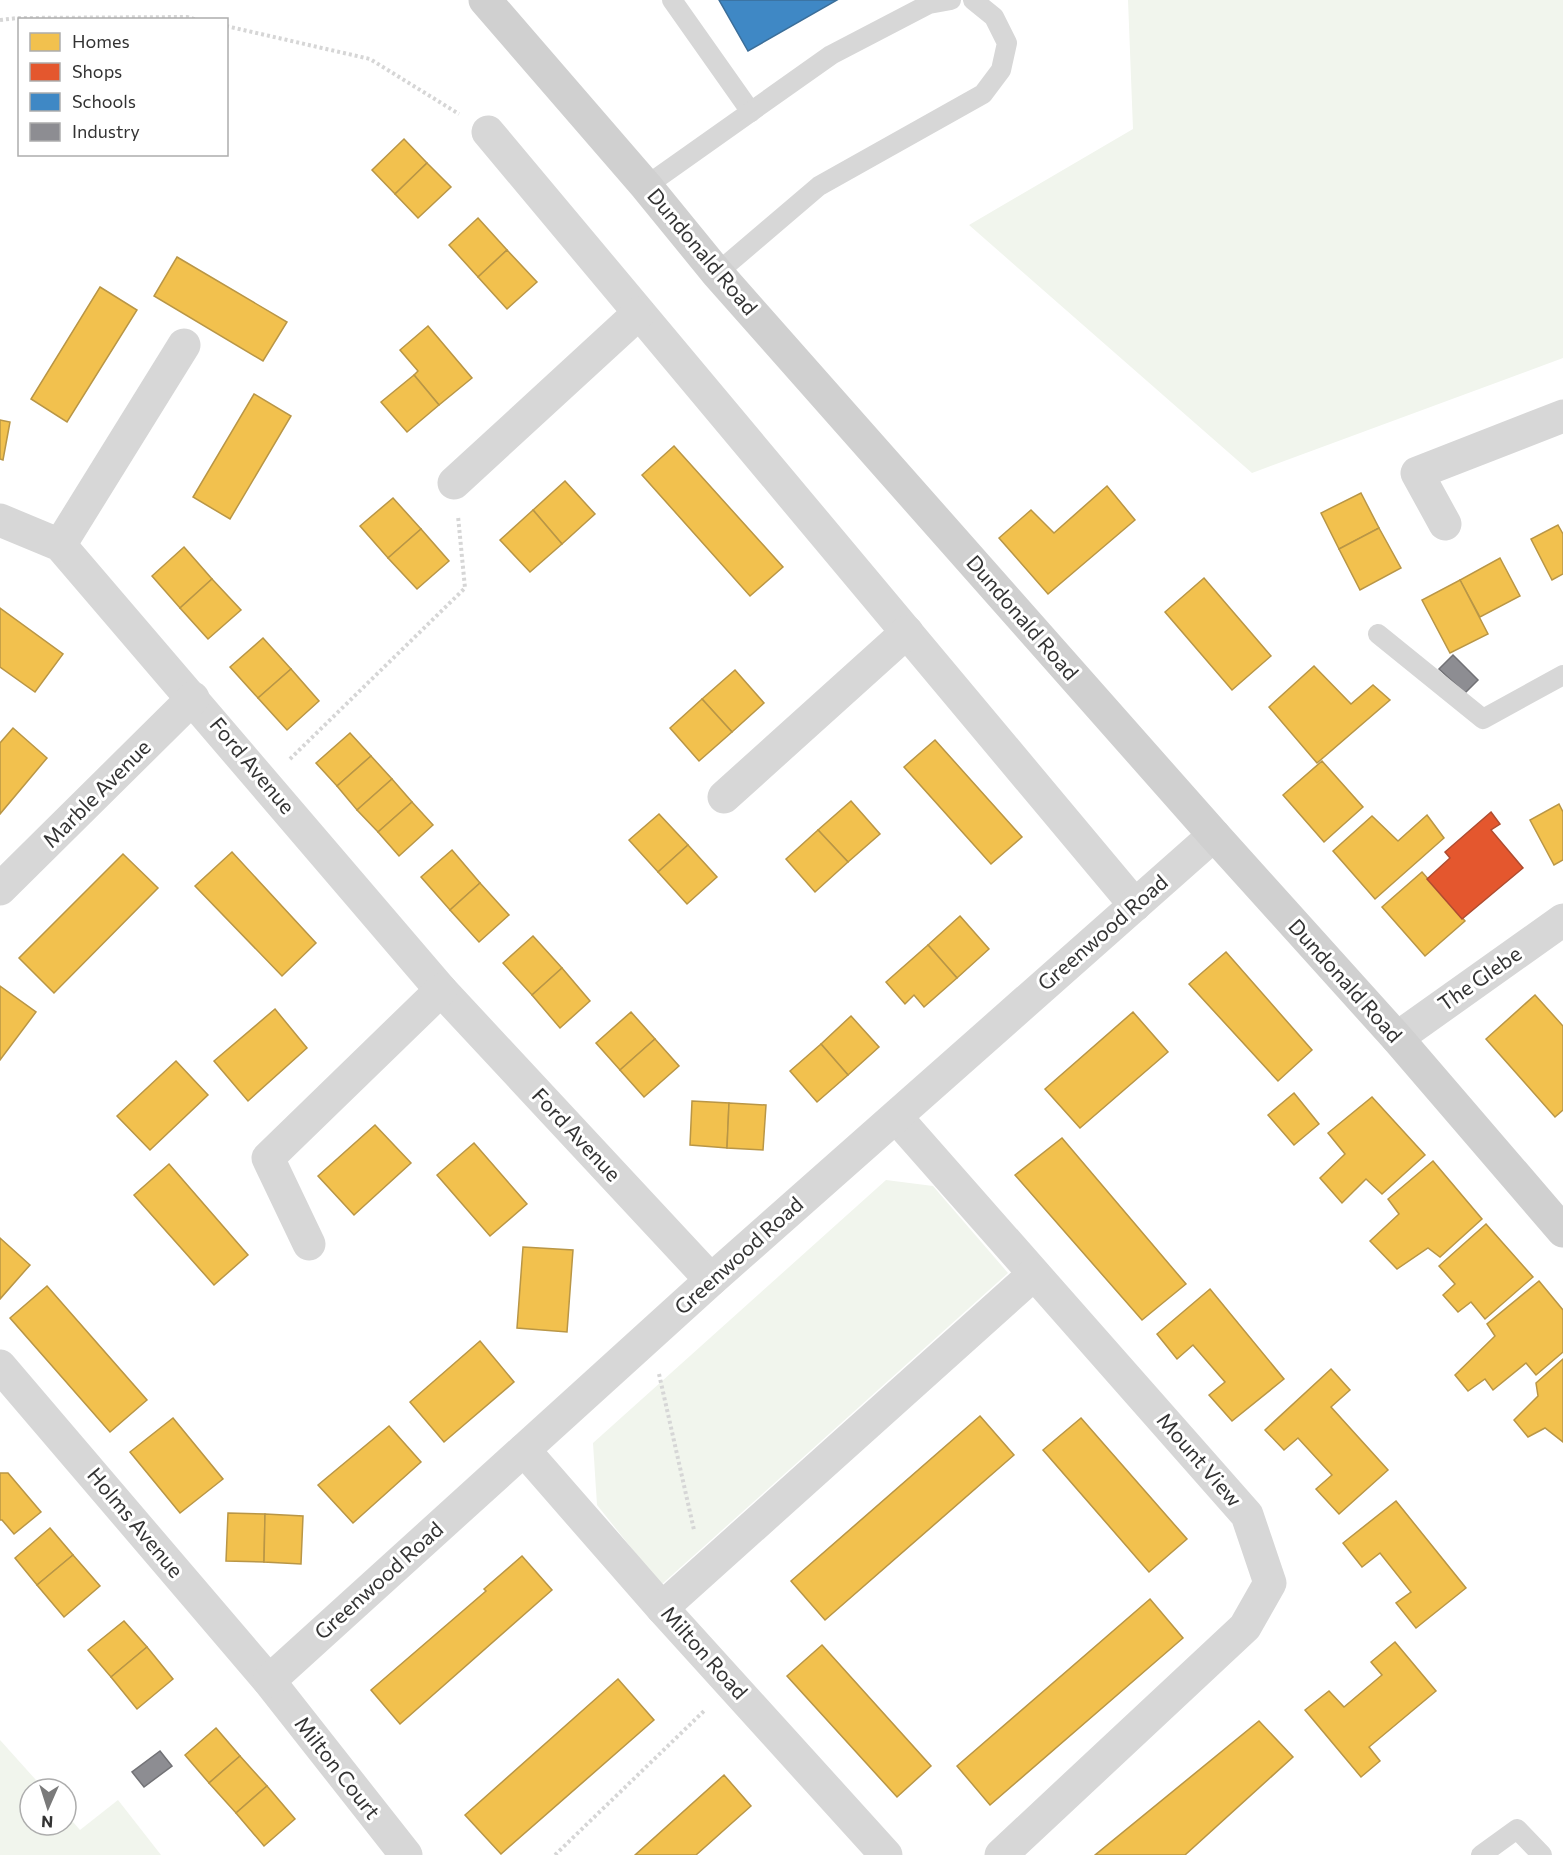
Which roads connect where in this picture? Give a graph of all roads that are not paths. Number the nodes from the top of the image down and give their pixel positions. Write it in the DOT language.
graph roads {
  1 [pos="485,0"];
  2 [pos="672,0"];
  3 [pos="951,0"];
  4 [pos="973,0"];
  5 [pos="751,112"];
  6 [pos="488,132"];
  7 [pos="646,186"];
  8 [pos="717,273"];
  9 [pos="639,313"];
  10 [pos="184,345"];
  11 [pos="1563,417"];
  12 [pos="454,483"];
  13 [pos="0,520"];
  14 [pos="1445,524"];
  15 [pos="60,544"];
  16 [pos="907,632"];
  17 [pos="1378,634"];
  18 [pos="1563,675"];
  19 [pos="193,698"];
  20 [pos="724,797"];
  21 [pos="1214,835"];
  22 [pos="0,889"];
  23 [pos="1135,905"];
  24 [pos="1563,920"];
  25 [pos="441,990"];
  26 [pos="1397,1038"];
  27 [pos="896,1117"];
  28 [pos="1563,1231"];
  29 [pos="309,1244"];
  30 [pos="1034,1274"];
  31 [pos="711,1280"];
  32 [pos="0,1366"];
  33 [pos="524,1450"];
  34 [pos="662,1608"];
  35 [pos="268,1681"];
  36 [pos="406,1855"];
  37 [pos="886,1855"];
  38 [pos="1001,1855"];
  39 [pos="1481,1855"];
  40 [pos="1542,1855"];
  1 -- 7 [label="main road, Dundonald Road"];
  2 -- 5 [label="lane"];
  3 -- 5 [label="lane"];
  4 -- 8 [label="lane"];
  5 -- 7 [label="lane"];
  6 -- 9 [label="street"];
  7 -- 8 [label="main road, Dundonald Road"];
  8 -- 21 [label="main road, Dundonald Road"];
  9 -- 12 [label="street"];
  9 -- 16 [label="street"];
  10 -- 15 [label="street"];
  11 -- 14 [label="street"];
  13 -- 15 [label="street, Ford Avenue"];
  15 -- 19 [label="street, Ford Avenue"];
  16 -- 20 [label="street"];
  16 -- 23 [label="street"];
  17 -- 18 [label="lane"];
  19 -- 22 [label="street, Marble Avenue"];
  19 -- 25 [label="street, Ford Avenue"];
  21 -- 23 [label="street, Greenwood Road"];
  21 -- 26 [label="main road, Dundonald Road"];
  23 -- 27 [label="street, Greenwood Road"];
  24 -- 26 [label="street, The Glebe"];
  25 -- 29 [label="street"];
  25 -- 31 [label="street, Ford Avenue"];
  26 -- 28 [label="main road, Dundonald Road"];
  27 -- 30 [label="street, Mount View"];
  27 -- 31 [label="street, Greenwood Road"];
  30 -- 34 [label="street"];
  30 -- 38 [label="street, Mount View"];
  31 -- 33 [label="street, Greenwood Road"];
  32 -- 35 [label="street, Holms Avenue"];
  33 -- 34 [label="street, Milton Road"];
  33 -- 35 [label="street, Greenwood Road"];
  34 -- 37 [label="street, Milton Road"];
  35 -- 36 [label="street, Milton Court"];
  39 -- 40 [label="lane"];
}
